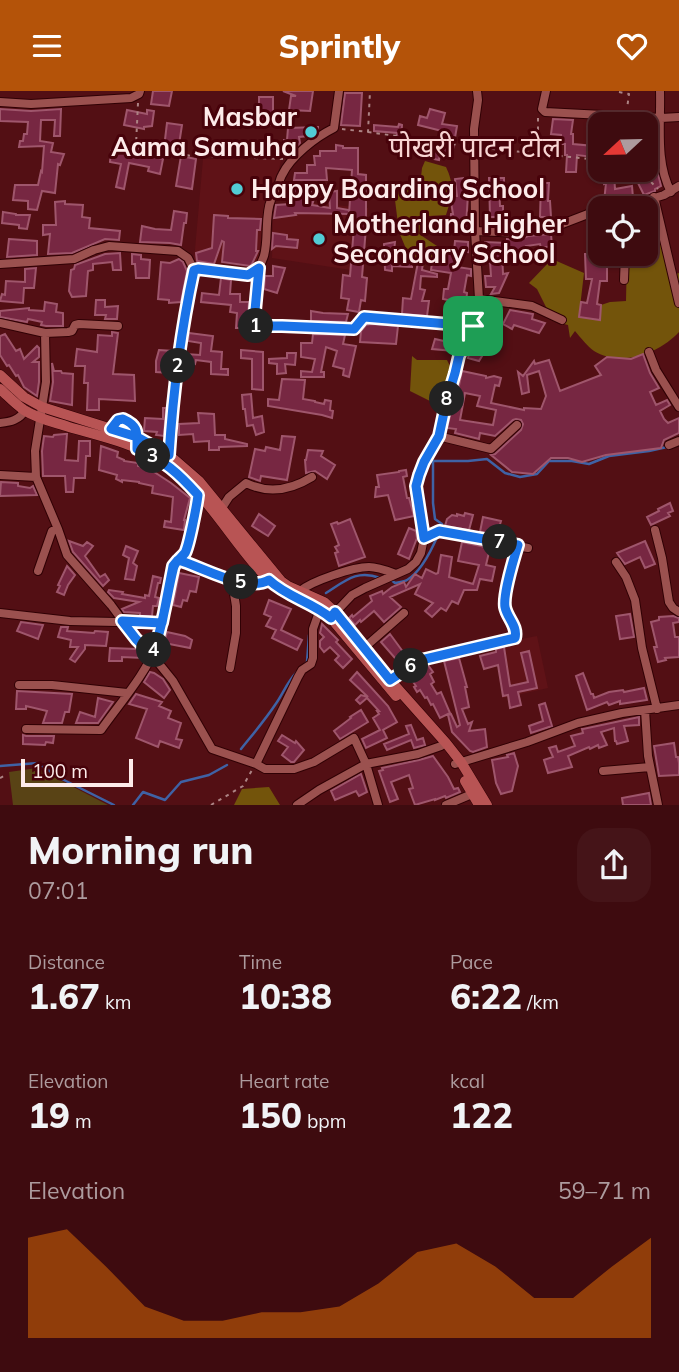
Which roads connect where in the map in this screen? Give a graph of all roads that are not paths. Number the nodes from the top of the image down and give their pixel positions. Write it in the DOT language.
graph roads {
  1 [pos="339,91"];
  2 [pos="477,91"];
  3 [pos="547,91"];
  4 [pos="660,91"];
  5 [pos="139,92"];
  6 [pos="0,101"];
  7 [pos="679,117"];
  8 [pos="661,118"];
  9 [pos="679,186"];
  10 [pos="667,193"];
  11 [pos="657,196"];
  12 [pos="658,212"];
  13 [pos="588,215"];
  14 [pos="475,230"];
  15 [pos="0,264"];
  16 [pos="625,266"];
  17 [pos="259,268"];
  18 [pos="194,270"];
  19 [pos="624,280"];
  20 [pos="478,299"];
  21 [pos="679,303"];
  22 [pos="562,320"];
  23 [pos="0,323"];
  24 [pos="118,326"];
  25 [pos="473,326"];
  26 [pos="45,333"];
  27 [pos="649,352"];
  28 [pos="0,375"];
  29 [pos="0,389"];
  30 [pos="42,407"];
  31 [pos="679,407"];
  32 [pos="25,411"];
  33 [pos="41,418"];
  34 [pos="0,423"];
  35 [pos="517,425"];
  36 [pos="109,433"];
  37 [pos="439,436"];
  38 [pos="137,437"];
  39 [pos="679,440"];
  40 [pos="669,445"];
  41 [pos="137,449"];
  42 [pos="169,455"];
  43 [pos="0,475"];
  44 [pos="37,477"];
  45 [pos="312,477"];
  46 [pos="198,495"];
  47 [pos="222,508"];
  48 [pos="58,529"];
  49 [pos="655,530"];
  50 [pos="424,538"];
  51 [pos="518,545"];
  52 [pos="528,548"];
  53 [pos="178,560"];
  54 [pos="615,562"];
  55 [pos="38,571"];
  56 [pos="397,575"];
  57 [pos="269,580"];
  58 [pos="232,581"];
  59 [pos="300,591"];
  60 [pos="320,609"];
  61 [pos="679,612"];
  62 [pos="0,613"];
  63 [pos="404,613"];
  64 [pos="333,615"];
  65 [pos="122,621"];
  66 [pos="162,623"];
  67 [pos="365,647"];
  68 [pos="152,655"];
  69 [pos="230,668"];
  70 [pos="390,680"];
  71 [pos="19,685"];
  72 [pos="127,693"];
  73 [pos="679,705"];
  74 [pos="656,709"];
  75 [pos="646,710"];
  76 [pos="26,729"];
  77 [pos="441,746"];
  78 [pos="458,763"];
  79 [pos="256,764"];
  80 [pos="366,764"];
  81 [pos="650,767"];
  82 [pos="603,771"];
  83 [pos="472,794"];
  84 [pos="297,805"];
  85 [pos="378,805"];
  86 [pos="446,805"];
  87 [pos="479,805"];
  88 [pos="487,805"];
  89 [pos="658,805"];
  1 -- 17 [label="street"];
  2 -- 14 [label="street"];
  3 -- 8 [label="street"];
  4 -- 8 [label="street"];
  5 -- 6 [label="street"];
  7 -- 8 [label="street"];
  8 -- 10 [label="street"];
  9 -- 10 [label="street"];
  10 -- 11 [label="street"];
  12 -- 21 [label="street"];
  13 -- 14 [label="street"];
  14 -- 20 [label="street"];
  15 -- 18 [label="street"];
  16 -- 19 [label="street"];
  17 -- 18 [label="street"];
  17 -- 25 [label="street"];
  18 -- 42 [label="street"];
  20 -- 22 [label="street"];
  20 -- 25 [label="street"];
  23 -- 26 [label="street"];
  24 -- 26 [label="street"];
  25 -- 37 [label="street"];
  26 -- 30 [label="street"];
  27 -- 31 [label="street"];
  28 -- 30 [label="main road"];
  29 -- 32 [label="main road"];
  30 -- 33 [label="street"];
  30 -- 36 [label="main road"];
  32 -- 33 [label="main road"];
  32 -- 34 [label="street"];
  33 -- 36 [label="main road"];
  33 -- 44 [label="street"];
  35 -- 37 [label="street"];
  36 -- 38 [label="main road"];
  36 -- 41 [label="main road"];
  37 -- 50 [label="street"];
  38 -- 41 [label="street"];
  38 -- 42 [label="main road"];
  39 -- 40 [label="street"];
  41 -- 46 [label="main road"];
  42 -- 47 [label="main road"];
  43 -- 44 [label="street"];
  44 -- 48 [label="street"];
  45 -- 47 [label="street"];
  46 -- 53 [label="street"];
  46 -- 57 [label="main road"];
  47 -- 59 [label="main road"];
  48 -- 55 [label="street"];
  48 -- 65 [label="street"];
  49 -- 61 [label="street"];
  50 -- 51 [label="street"];
  50 -- 56 [label="street"];
  51 -- 52 [label="street"];
  51 -- 70 [label="street"];
  53 -- 58 [label="street"];
  53 -- 66 [label="street"];
  54 -- 74 [label="street"];
  56 -- 59 [label="street"];
  56 -- 64 [label="street"];
  57 -- 58 [label="street"];
  57 -- 60 [label="main road"];
  58 -- 69 [label="street"];
  59 -- 64 [label="main road"];
  60 -- 64 [label="main road"];
  60 -- 79 [label="street"];
  62 -- 65 [label="street"];
  63 -- 67 [label="street"];
  64 -- 67 [label="main road"];
  64 -- 77 [label="main road"];
  65 -- 66 [label="street"];
  65 -- 68 [label="street"];
  66 -- 68 [label="street"];
  67 -- 70 [label="main road"];
  68 -- 72 [label="street"];
  68 -- 79 [label="street"];
  70 -- 78 [label="main road"];
  71 -- 72 [label="street"];
  72 -- 76 [label="street"];
  73 -- 74 [label="street"];
  74 -- 75 [label="street"];
  75 -- 78 [label="street"];
  75 -- 81 [label="street"];
  77 -- 78 [label="main road"];
  77 -- 80 [label="street"];
  78 -- 83 [label="main road"];
  78 -- 88 [label="main road"];
  79 -- 80 [label="street"];
  80 -- 84 [label="street"];
  80 -- 85 [label="street"];
  81 -- 82 [label="street"];
  81 -- 89 [label="street"];
  83 -- 86 [label="street"];
  83 -- 87 [label="main road"];
}
